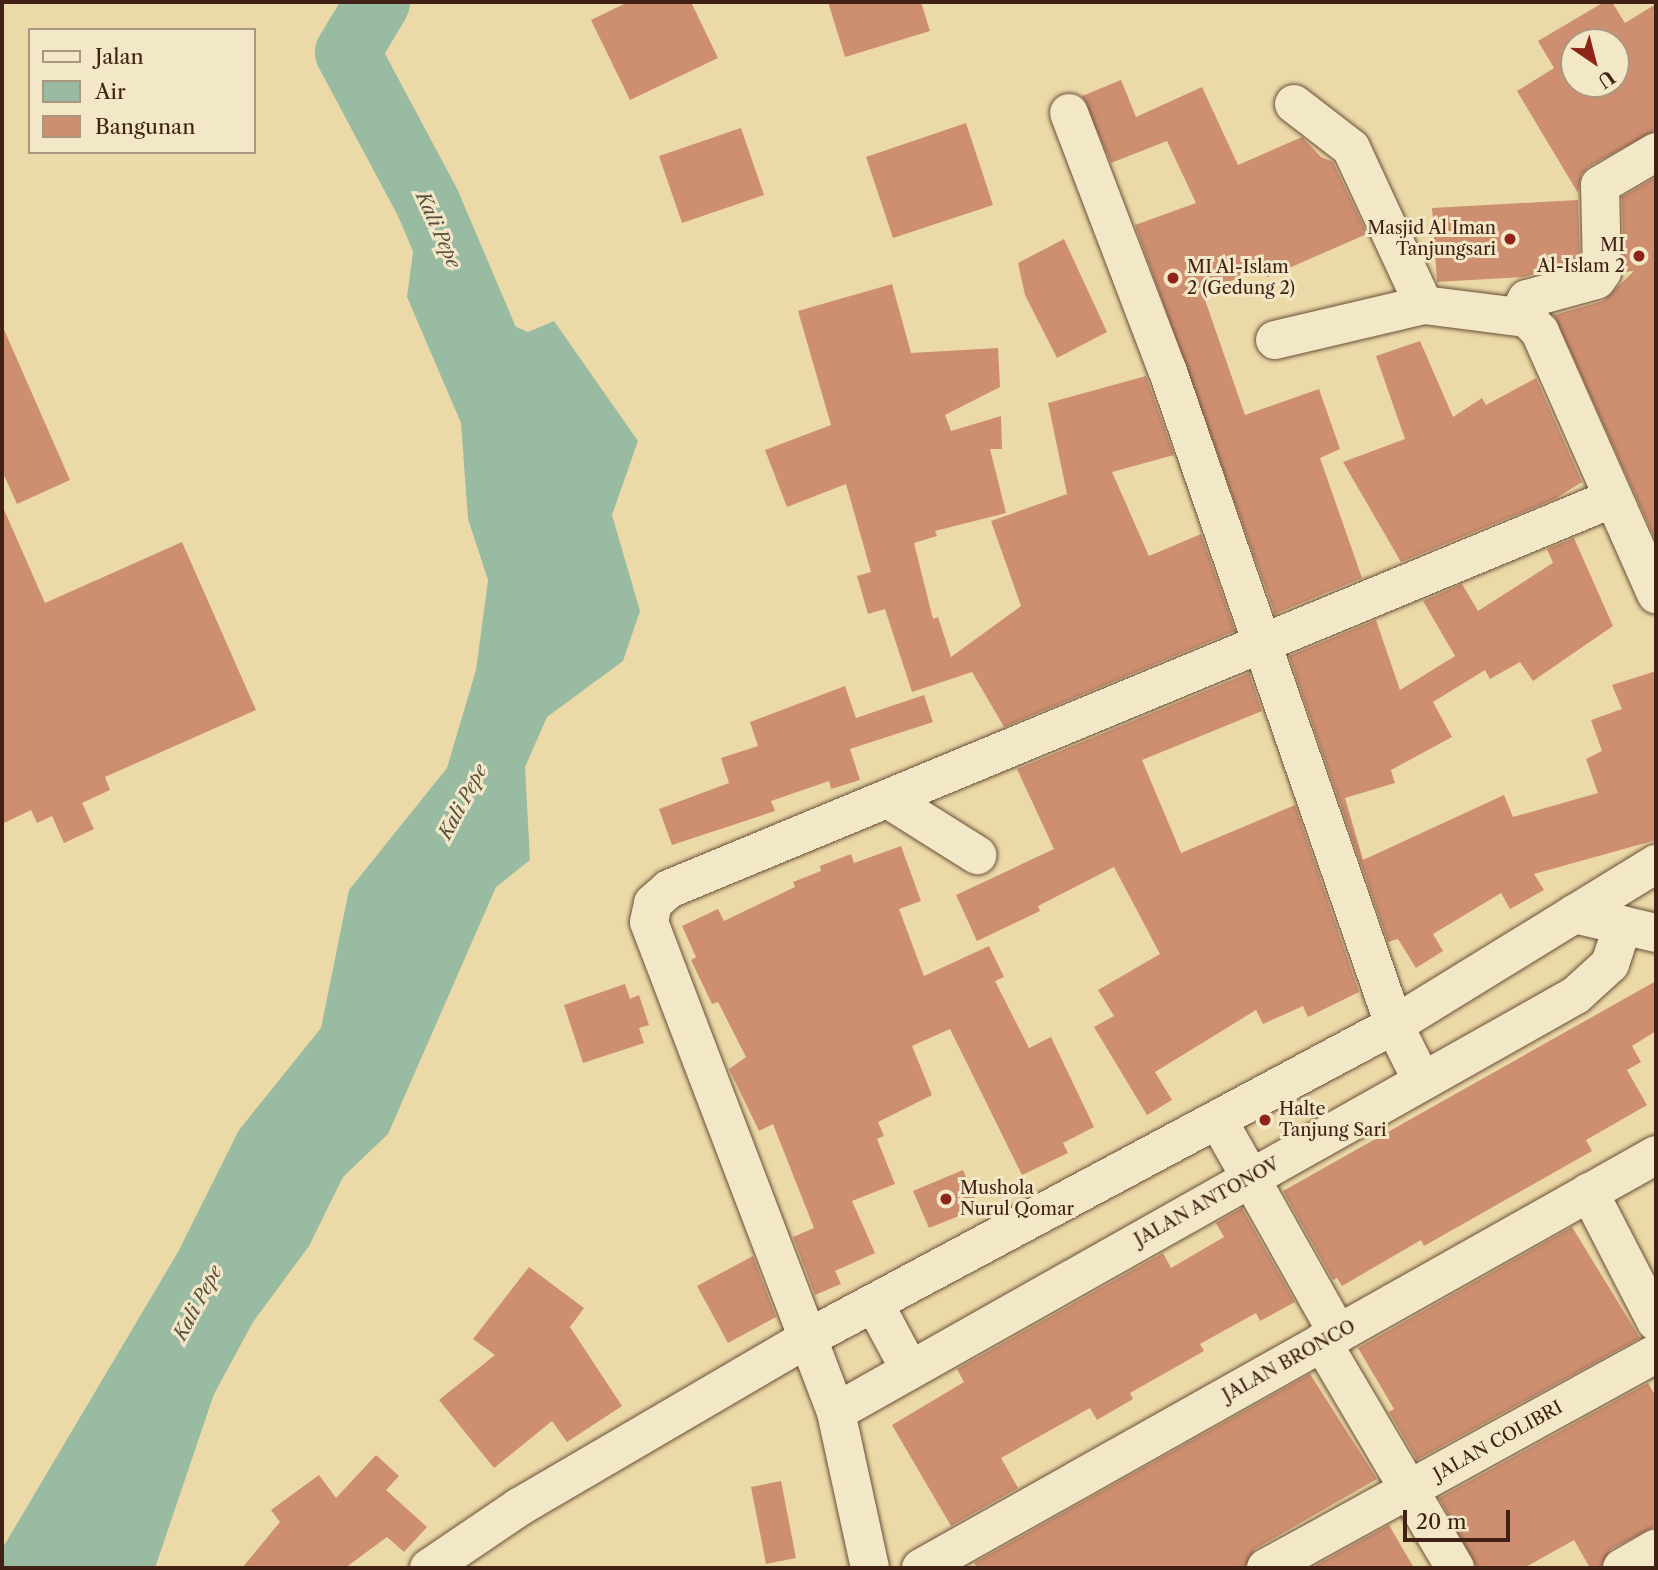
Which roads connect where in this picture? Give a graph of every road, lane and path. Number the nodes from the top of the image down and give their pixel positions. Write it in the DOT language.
graph roads {
  1 [pos="1294,104"];
  2 [pos="1069,113"];
  3 [pos="1656,152"];
  4 [pos="1424,305"];
  5 [pos="1519,314"];
  6 [pos="1275,340"];
  7 [pos="1611,499"];
  8 [pos="1656,594"];
  9 [pos="1263,646"];
  10 [pos="891,801"];
  11 [pos="977,855"];
  12 [pos="1656,864"];
  13 [pos="1574,914"];
  14 [pos="1640,929"];
  15 [pos="1394,1025"];
  16 [pos="1422,1081"];
  17 [pos="1217,1120"];
  18 [pos="1656,1155"];
  19 [pos="1251,1178"];
  20 [pos="1589,1192"];
  21 [pos="874,1303"];
  22 [pos="1656,1322"];
  23 [pos="808,1338"];
  24 [pos="1330,1338"];
  25 [pos="1656,1354"];
  26 [pos="910,1370"];
  27 [pos="836,1412"];
  28 [pos="1410,1489"];
  29 [pos="1656,1548"];
  30 [pos="429,1568"];
  31 [pos="870,1568"];
  32 [pos="921,1568"];
  33 [pos="1266,1568"];
  34 [pos="1455,1568"];
  35 [pos="1622,1568"];
  1 -- 4 [label="street"];
  2 -- 9 [label="street"];
  3 -- 5 [label="street"];
  4 -- 5 [label="street"];
  4 -- 6 [label="street"];
  5 -- 7 [label="street"];
  7 -- 8 [label="street"];
  7 -- 9 [label="street"];
  9 -- 10 [label="street"];
  9 -- 15 [label="street"];
  10 -- 11 [label="street"];
  10 -- 23 [label="street"];
  12 -- 13 [label="street"];
  13 -- 14 [label="street"];
  13 -- 15 [label="street"];
  14 -- 16 [label="street, JALAN ANTONOV"];
  15 -- 16 [label="street"];
  15 -- 17 [label="street"];
  16 -- 19 [label="street, JALAN ANTONOV"];
  17 -- 19 [label="street"];
  17 -- 21 [label="street"];
  18 -- 20 [label="street, JALAN BRONCO"];
  19 -- 24 [label="street"];
  19 -- 26 [label="street, JALAN ANTONOV"];
  20 -- 22 [label="street"];
  20 -- 24 [label="street, JALAN BRONCO"];
  21 -- 23 [label="street"];
  21 -- 26 [label="street"];
  23 -- 27 [label="street"];
  23 -- 30 [label="street"];
  24 -- 28 [label="street"];
  24 -- 32 [label="street, JALAN BRONCO"];
  25 -- 28 [label="street, JALAN COLIBRI"];
  26 -- 27 [label="street, JALAN ANTONOV"];
  27 -- 31 [label="street"];
  28 -- 33 [label="street, JALAN COLIBRI"];
  28 -- 34 [label="street"];
  29 -- 35 [label="street"];
}
